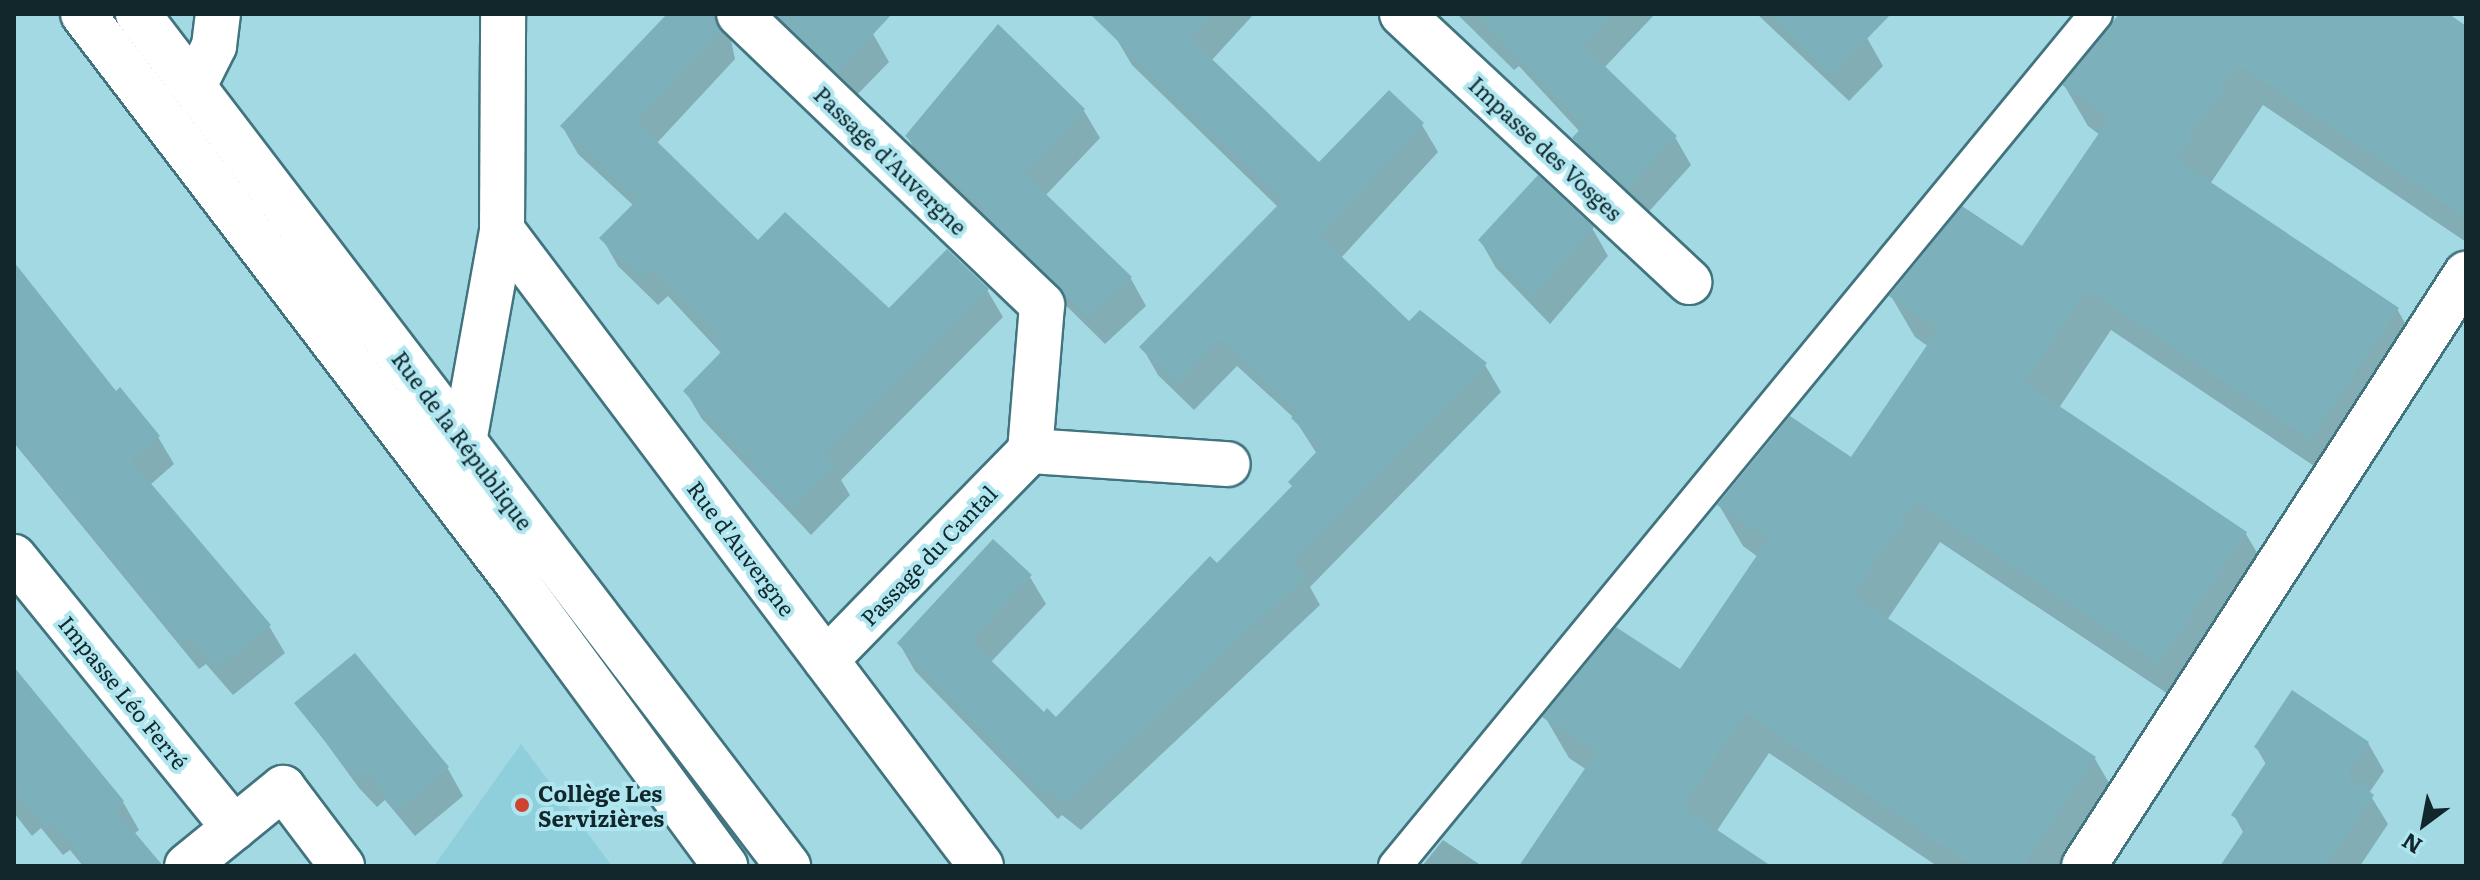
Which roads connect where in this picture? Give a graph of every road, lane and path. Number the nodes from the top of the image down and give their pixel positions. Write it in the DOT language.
graph roads {
  1 [pos="83,14"];
  2 [pos="138,14"];
  3 [pos="218,14"];
  4 [pos="503,14"];
  5 [pos="739,14"];
  6 [pos="1402,14"];
  7 [pos="2096,14"];
  8 [pos="194,86"];
  9 [pos="502,230"];
  10 [pos="2466,274"];
  11 [pos="1689,282"];
  12 [pos="464,442"];
  13 [pos="1030,451"];
  14 [pos="1228,464"];
  15 [pos="14,557"];
  16 [pos="826,660"];
  17 [pos="234,828"];
  18 [pos="187,866"];
  19 [pos="342,866"];
  20 [pos="725,866"];
  21 [pos="788,866"];
  22 [pos="981,866"];
  23 [pos="1395,866"];
  24 [pos="2084,866"];
  1 -- 20 [label="street, Rue de la République"];
  2 -- 8 [label="street, Rue de la République"];
  3 -- 8 [label="street"];
  4 -- 9 [label="street"];
  5 -- 13 [label="street, Passage d'Auvergne"];
  6 -- 11 [label="street, Impasse des Vosges"];
  7 -- 23 [label="lane"];
  8 -- 12 [label="street, Rue de la République"];
  9 -- 12 [label="street"];
  9 -- 16 [label="street, Rue d'Auvergne"];
  10 -- 24 [label="street"];
  12 -- 21 [label="street, Rue de la République"];
  13 -- 14 [label="street"];
  13 -- 16 [label="street, Passage du Cantal"];
  15 -- 17 [label="street, Impasse Léo Ferré"];
  16 -- 22 [label="street, Rue d'Auvergne"];
  17 -- 18 [label="street"];
  17 -- 19 [label="street"];
}
